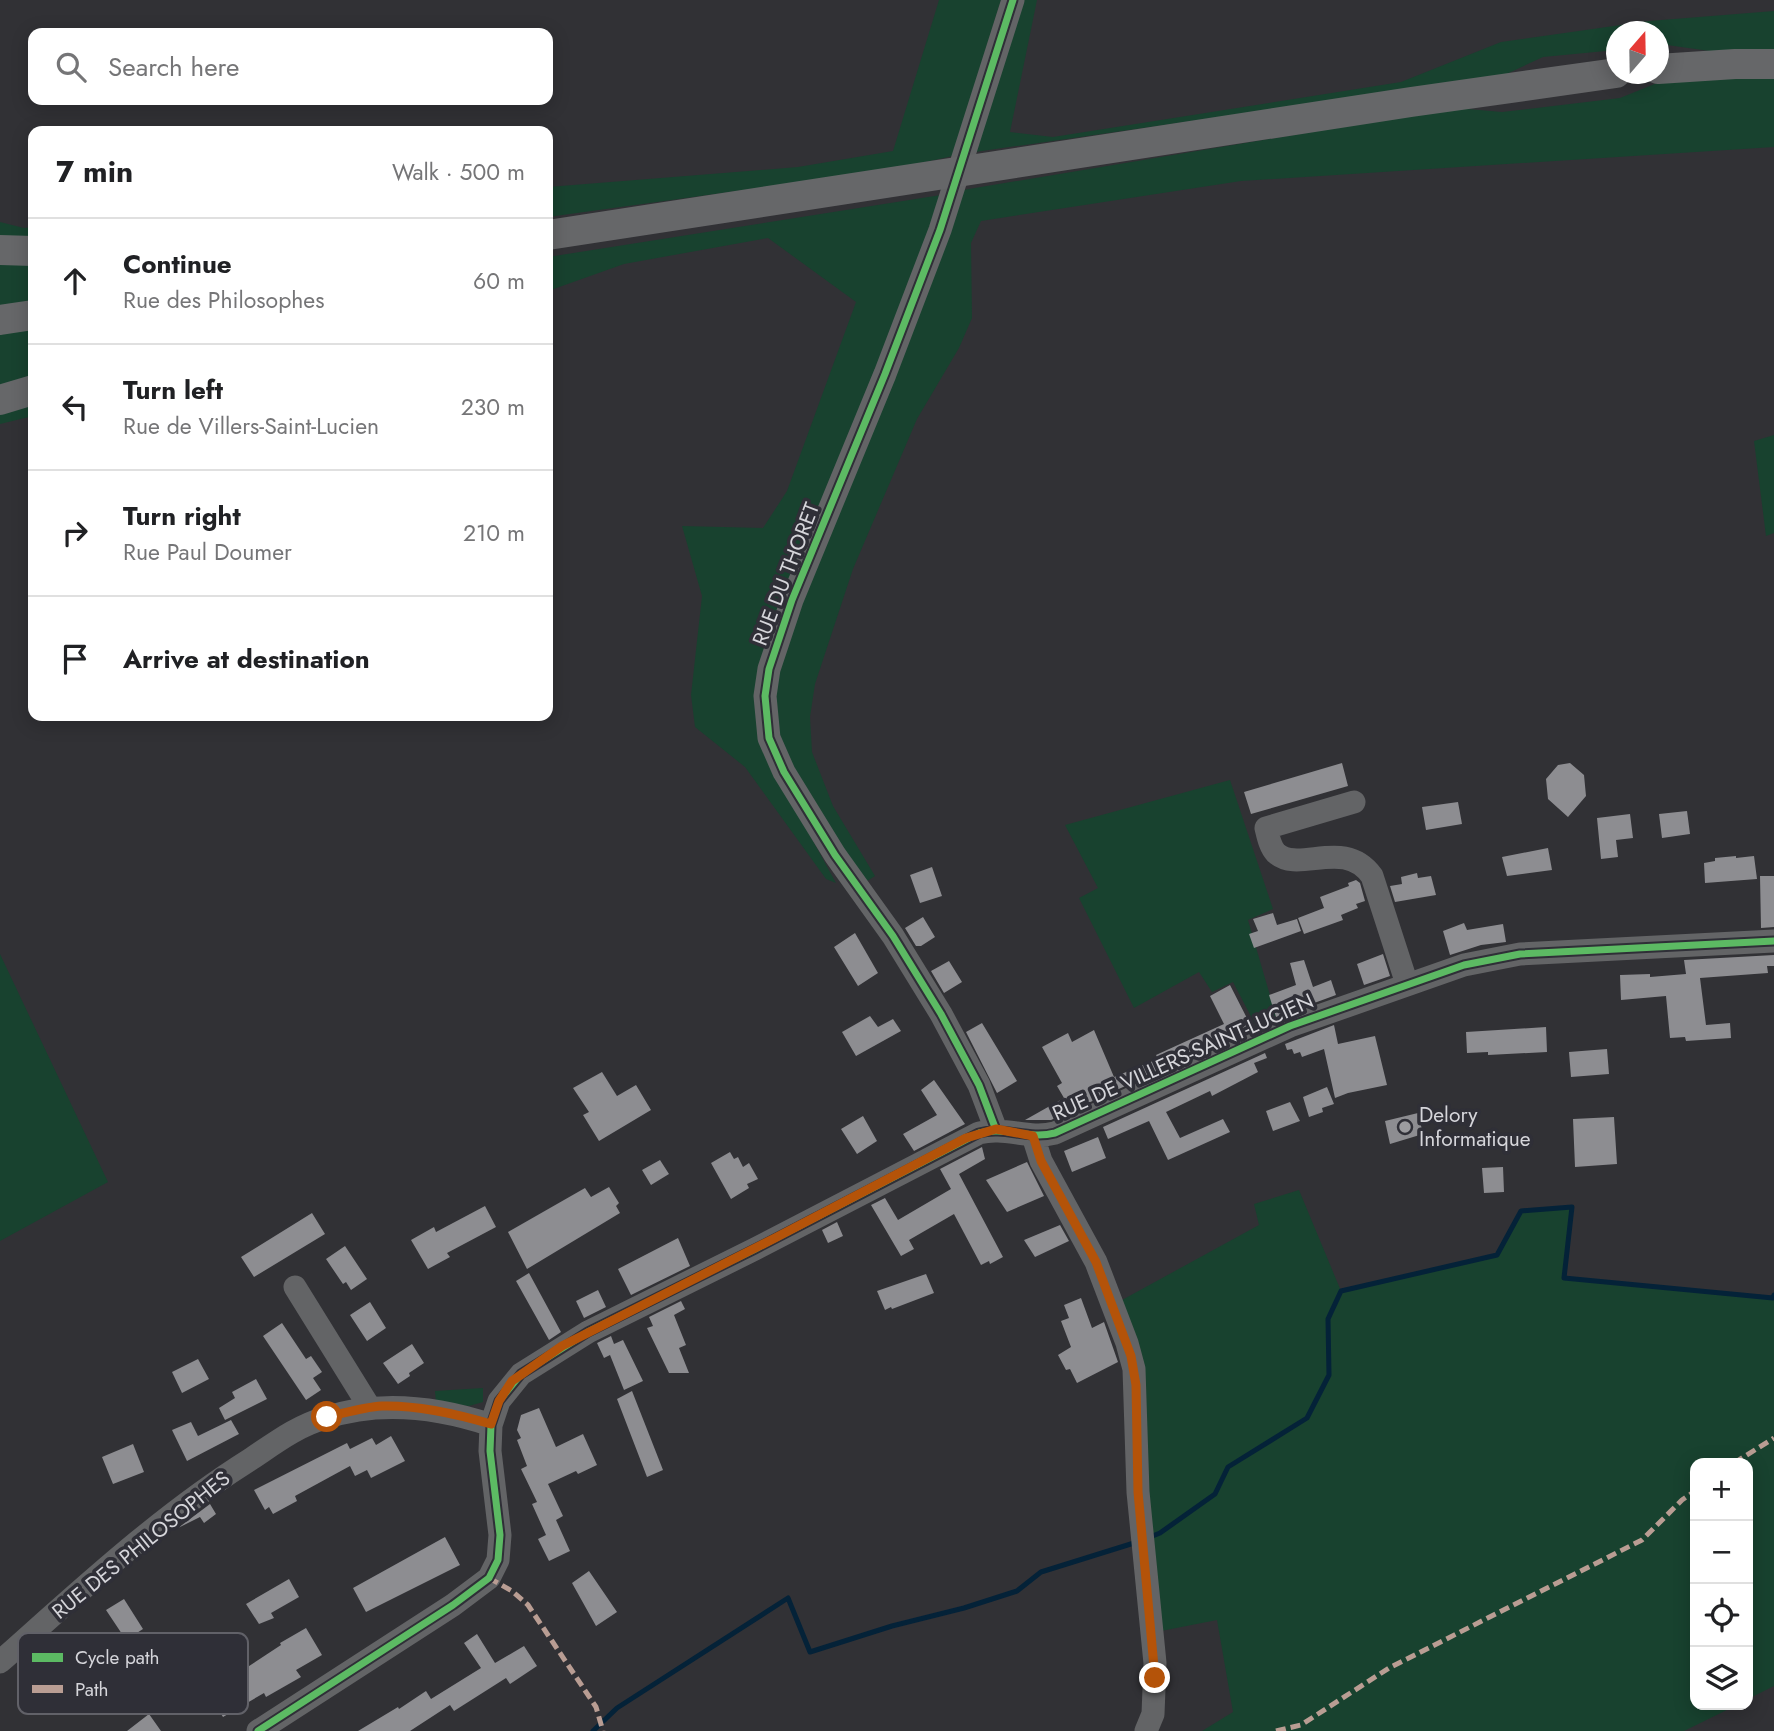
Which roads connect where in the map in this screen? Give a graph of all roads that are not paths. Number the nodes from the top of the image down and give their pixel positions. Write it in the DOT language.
graph roads {
  1 [pos="1013,0"];
  2 [pos="1774,64"];
  3 [pos="1669,69"];
  4 [pos="1606,74"];
  5 [pos="696,212"];
  6 [pos="553,221"];
  7 [pos="553,234"];
  8 [pos="553,248"];
  9 [pos="0,250"];
  10 [pos="28,251"];
  11 [pos="28,316"];
  12 [pos="0,320"];
  13 [pos="28,392"];
  14 [pos="0,400"];
  15 [pos="1354,802"];
  16 [pos="1774,941"];
  17 [pos="1407,984"];
  18 [pos="996,1129"];
  19 [pos="1033,1136"];
  20 [pos="295,1287"];
  21 [pos="370,1408"];
  22 [pos="491,1424"];
  23 [pos="33,1633"];
  24 [pos="18,1646"];
  25 [pos="0,1662"];
  26 [pos="258,1731"];
  27 [pos="1146,1731"];
  1 -- 18 [label="street, RUE DU THORET"];
  2 -- 3 [label="main road"];
  4 -- 5 [label="main road"];
  5 -- 6 [label="main road"];
  5 -- 7 [label="main road"];
  5 -- 8 [label="main road"];
  9 -- 10 [label="main road"];
  11 -- 12 [label="main road"];
  13 -- 14 [label="main road"];
  15 -- 17 [label="street"];
  16 -- 17 [label="street, RUE DE VILLERS-SAINT-LUCIEN"];
  17 -- 19 [label="street, RUE DE VILLERS-SAINT-LUCIEN"];
  18 -- 19 [label="street, RUE DE VILLERS-SAINT-LUCIEN"];
  18 -- 22 [label="street, RUE DE VILLERS-SAINT-LUCIEN"];
  19 -- 27 [label="street"];
  20 -- 21 [label="street"];
  21 -- 22 [label="street, RUE DES PHILOSOPHES"];
  21 -- 23 [label="street, RUE DES PHILOSOPHES"];
  22 -- 26 [label="street, RUE DE VILLERS-SAINT-LUCIEN"];
  24 -- 25 [label="street, RUE DES PHILOSOPHES"];
}
